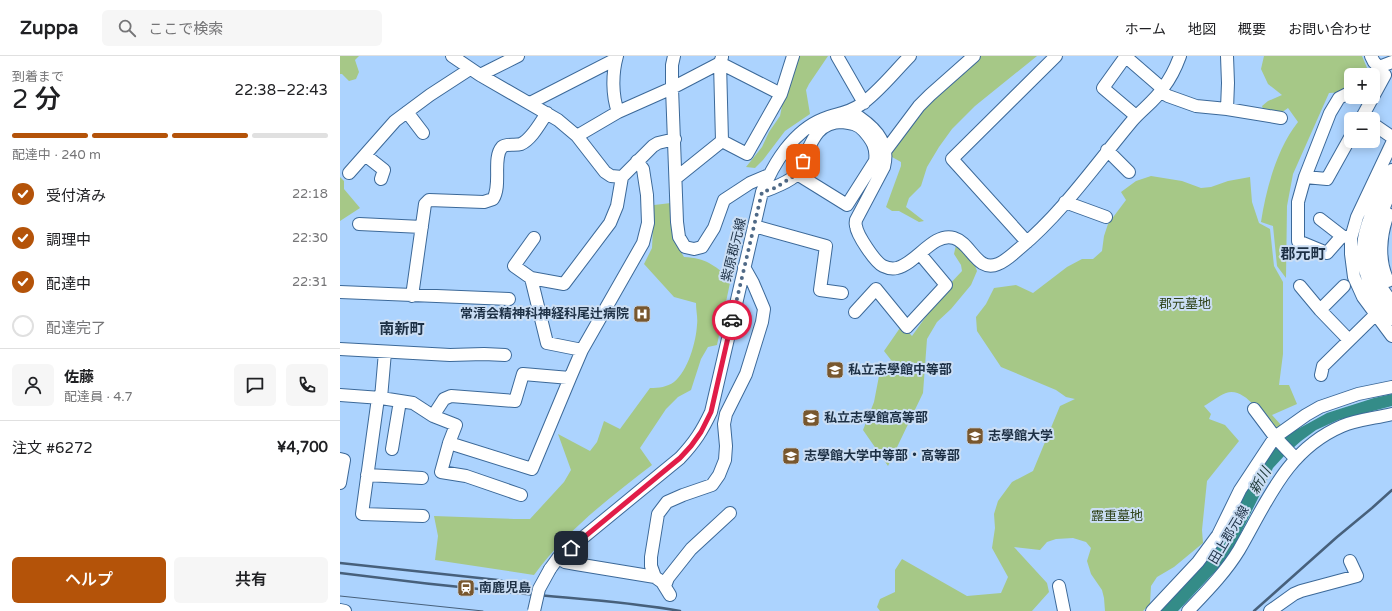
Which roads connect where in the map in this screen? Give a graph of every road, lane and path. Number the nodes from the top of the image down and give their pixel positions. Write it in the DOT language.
graph roads {
  1 [pos="452,56"];
  2 [pos="518,56"];
  3 [pos="674,56"];
  4 [pos="793,56"];
  5 [pos="837,56"];
  6 [pos="910,56"];
  7 [pos="974,56"];
  8 [pos="1056,56"];
  9 [pos="1126,56"];
  10 [pos="1180,56"];
  11 [pos="1227,56"];
  12 [pos="1371,56"];
  13 [pos="616,57"];
  14 [pos="721,59"];
  15 [pos="1392,62"];
  16 [pos="475,72"];
  17 [pos="1389,73"];
  18 [pos="1380,78"];
  19 [pos="1380,86"];
  20 [pos="672,88"];
  21 [pos="1162,90"];
  22 [pos="781,94"];
  23 [pos="1344,96"];
  24 [pos="530,103"];
  25 [pos="864,103"];
  26 [pos="1227,108"];
  27 [pos="850,111"];
  28 [pos="407,112"];
  29 [pos="618,112"];
  30 [pos="547,113"];
  31 [pos="1136,116"];
  32 [pos="1281,118"];
  33 [pos="1380,129"];
  34 [pos="423,133"];
  35 [pos="577,136"];
  36 [pos="1392,137"];
  37 [pos="675,139"];
  38 [pos="722,141"];
  39 [pos="1392,143"];
  40 [pos="1344,148"];
  41 [pos="886,150"];
  42 [pos="1107,150"];
  43 [pos="365,155"];
  44 [pos="637,161"];
  45 [pos="1392,170"];
  46 [pos="1129,172"];
  47 [pos="349,173"];
  48 [pos="797,174"];
  49 [pos="769,175"];
  50 [pos="622,177"];
  51 [pos="1306,177"];
  52 [pos="676,178"];
  53 [pos="381,179"];
  54 [pos="1392,188"];
  55 [pos="762,192"];
  56 [pos="1065,202"];
  57 [pos="1392,205"];
  58 [pos="1106,217"];
  59 [pos="1320,219"];
  60 [pos="359,224"];
  61 [pos="754,226"];
  62 [pos="422,227"];
  63 [pos="1346,237"];
  64 [pos="534,238"];
  65 [pos="1027,242"];
  66 [pos="920,254"];
  67 [pos="744,267"];
  68 [pos="531,278"];
  69 [pos="1300,286"];
  70 [pos="1344,286"];
  71 [pos="1392,291"];
  72 [pos="340,292"];
  73 [pos="842,293"];
  74 [pos="412,296"];
  75 [pos="509,299"];
  76 [pos="1392,303"];
  77 [pos="1320,310"];
  78 [pos="855,312"];
  79 [pos="1375,315"];
  80 [pos="1392,319"];
  81 [pos="1392,336"];
  82 [pos="1349,340"];
  83 [pos="340,349"];
  84 [pos="582,350"];
  85 [pos="385,352"];
  86 [pos="505,355"];
  87 [pos="1321,375"];
  88 [pos="570,378"];
  89 [pos="1392,387"];
  90 [pos="340,395"];
  91 [pos="380,398"];
  92 [pos="400,401"];
  93 [pos="1254,409"];
  94 [pos="1392,414"];
  95 [pos="433,416"];
  96 [pos="1275,437"];
  97 [pos="449,443"];
  98 [pos="392,449"];
  99 [pos="340,459"];
  100 [pos="1296,459"];
  101 [pos="367,475"];
  102 [pos="422,478"];
  103 [pos="340,483"];
  104 [pos="520,495"];
  105 [pos="730,514"];
  106 [pos="423,516"];
  107 [pos="558,558"];
  108 [pos="1350,561"];
  109 [pos="655,577"];
  110 [pos="1059,586"];
  111 [pos="340,610"];
  112 [pos="345,611"];
  113 [pos="534,611"];
  114 [pos="1064,611"];
  115 [pos="1152,611"];
  116 [pos="1188,611"];
  117 [pos="1270,611"];
  1 -- 16 [label="street"];
  2 -- 16 [label="street"];
  3 -- 20 [label="street"];
  4 -- 22 [label="street"];
  5 -- 25 [label="street"];
  6 -- 25 [label="street, 紫原郡元線"];
  7 -- 41 [label="street"];
  8 -- 65 [label="street"];
  9 -- 21 [label="street"];
  9 -- 31 [label="street"];
  10 -- 21 [label="street"];
  11 -- 26 [label="street"];
  12 -- 15 [label="street"];
  13 -- 24 [label="street"];
  13 -- 29 [label="street"];
  14 -- 20 [label="street"];
  14 -- 22 [label="street"];
  14 -- 38 [label="street"];
  16 -- 24 [label="street"];
  16 -- 28 [label="street"];
  17 -- 18 [label="street"];
  17 -- 19 [label="street"];
  20 -- 29 [label="street"];
  20 -- 37 [label="street"];
  21 -- 26 [label="street"];
  21 -- 31 [label="street"];
  22 -- 38 [label="street"];
  23 -- 51 [label="street"];
  24 -- 30 [label="street"];
  25 -- 27 [label="street, 紫原郡元線"];
  26 -- 32 [label="street"];
  27 -- 41 [label="street"];
  27 -- 49 [label="street, 紫原郡元線"];
  28 -- 34 [label="street"];
  28 -- 43 [label="street"];
  29 -- 35 [label="street"];
  30 -- 35 [label="street"];
  30 -- 62 [label="street"];
  31 -- 42 [label="street"];
  33 -- 36 [label="street"];
  35 -- 50 [label="street"];
  37 -- 44 [label="street"];
  37 -- 52 [label="street"];
  38 -- 52 [label="street"];
  39 -- 63 [label="street"];
  40 -- 51 [label="street"];
  41 -- 66 [label="street"];
  42 -- 46 [label="street"];
  42 -- 56 [label="street"];
  43 -- 47 [label="street"];
  43 -- 53 [label="street"];
  44 -- 50 [label="street"];
  44 -- 84 [label="street"];
  45 -- 80 [label="street"];
  48 -- 48 [label="street"];
  48 -- 55 [label="street"];
  49 -- 52 [label="street"];
  49 -- 55 [label="street, 紫原郡元線"];
  50 -- 68 [label="street"];
  51 -- 63 [label="street"];
  54 -- 76 [label="street"];
  55 -- 61 [label="street, 紫原郡元線"];
  56 -- 58 [label="street"];
  56 -- 65 [label="street"];
  57 -- 71 [label="street"];
  59 -- 63 [label="street"];
  60 -- 62 [label="street"];
  61 -- 67 [label="street, 紫原郡元線"];
  61 -- 73 [label="street"];
  62 -- 74 [label="street"];
  63 -- 79 [label="street"];
  64 -- 68 [label="street"];
  65 -- 66 [label="street"];
  66 -- 78 [label="street"];
  67 -- 107 [label="street, 紫原郡元線"];
  67 -- 109 [label="street"];
  68 -- 84 [label="street"];
  69 -- 77 [label="street"];
  70 -- 77 [label="street"];
  72 -- 74 [label="street"];
  74 -- 75 [label="street"];
  77 -- 82 [label="street"];
  79 -- 81 [label="street"];
  79 -- 82 [label="street"];
  82 -- 87 [label="street"];
  83 -- 85 [label="street"];
  84 -- 88 [label="street"];
  85 -- 86 [label="street"];
  85 -- 91 [label="street"];
  88 -- 95 [label="street"];
  88 -- 97 [label="street"];
  89 -- 96 [label="street"];
  90 -- 91 [label="street"];
  91 -- 92 [label="street"];
  91 -- 101 [label="street"];
  92 -- 95 [label="street"];
  92 -- 98 [label="street"];
  93 -- 96 [label="street"];
  94 -- 100 [label="street, 田上郡元線"];
  95 -- 97 [label="street"];
  96 -- 100 [label="street"];
  96 -- 115 [label="street"];
  97 -- 104 [label="street"];
  99 -- 103 [label="street"];
  100 -- 116 [label="street, 田上郡元線"];
  101 -- 102 [label="street"];
  101 -- 106 [label="street"];
  105 -- 109 [label="street"];
  107 -- 109 [label="street"];
  107 -- 113 [label="street, 紫原郡元線, bridge"];
  108 -- 117 [label="street"];
  110 -- 114 [label="street"];
  111 -- 112 [label="street"];
}
